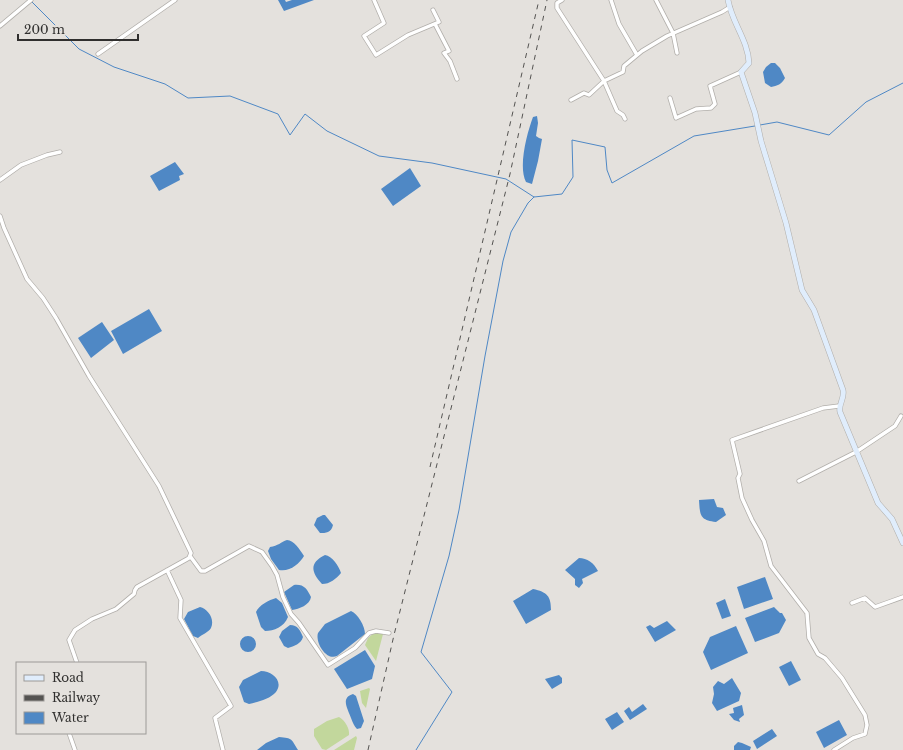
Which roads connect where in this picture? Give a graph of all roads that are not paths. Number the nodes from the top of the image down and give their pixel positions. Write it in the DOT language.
graph roads {
  1 [pos="30,0"];
  2 [pos="175,0"];
  3 [pos="374,0"];
  4 [pos="562,0"];
  5 [pos="611,0"];
  6 [pos="656,0"];
  7 [pos="728,0"];
  8 [pos="730,7"];
  9 [pos="432,10"];
  10 [pos="435,24"];
  11 [pos="0,26"];
  12 [pos="673,33"];
  13 [pos="677,53"];
  14 [pos="98,54"];
  15 [pos="637,55"];
  16 [pos="741,72"];
  17 [pos="457,79"];
  18 [pos="604,81"];
  19 [pos="670,98"];
  20 [pos="571,100"];
  21 [pos="624,119"];
  22 [pos="60,152"];
  23 [pos="0,180"];
  24 [pos="0,216"];
  25 [pos="839,406"];
  26 [pos="901,416"];
  27 [pos="856,452"];
  28 [pos="799,481"];
  29 [pos="903,543"];
  30 [pos="190,556"];
  31 [pos="167,570"];
  32 [pos="903,597"];
  33 [pos="852,603"];
  34 [pos="389,633"];
  35 [pos="77,662"];
  36 [pos="69,734"];
  37 [pos="75,750"];
  38 [pos="223,750"];
  39 [pos="834,750"];
  1 -- 11 [label="street"];
  2 -- 14 [label="street"];
  3 -- 10 [label="street"];
  4 -- 18 [label="street"];
  5 -- 15 [label="street"];
  6 -- 12 [label="street"];
  7 -- 8 [label="main road"];
  8 -- 12 [label="street"];
  8 -- 16 [label="main road"];
  9 -- 10 [label="street"];
  10 -- 17 [label="street"];
  12 -- 13 [label="street"];
  12 -- 15 [label="street"];
  15 -- 18 [label="street"];
  16 -- 19 [label="street"];
  16 -- 25 [label="main road"];
  18 -- 20 [label="street"];
  18 -- 21 [label="street"];
  22 -- 23 [label="street"];
  24 -- 30 [label="street"];
  25 -- 27 [label="main road"];
  25 -- 39 [label="street"];
  26 -- 27 [label="street"];
  27 -- 28 [label="street"];
  27 -- 29 [label="main road"];
  30 -- 31 [label="street"];
  30 -- 34 [label="street"];
  31 -- 35 [label="street"];
  31 -- 38 [label="street"];
  32 -- 33 [label="street"];
  36 -- 37 [label="street"];
}
